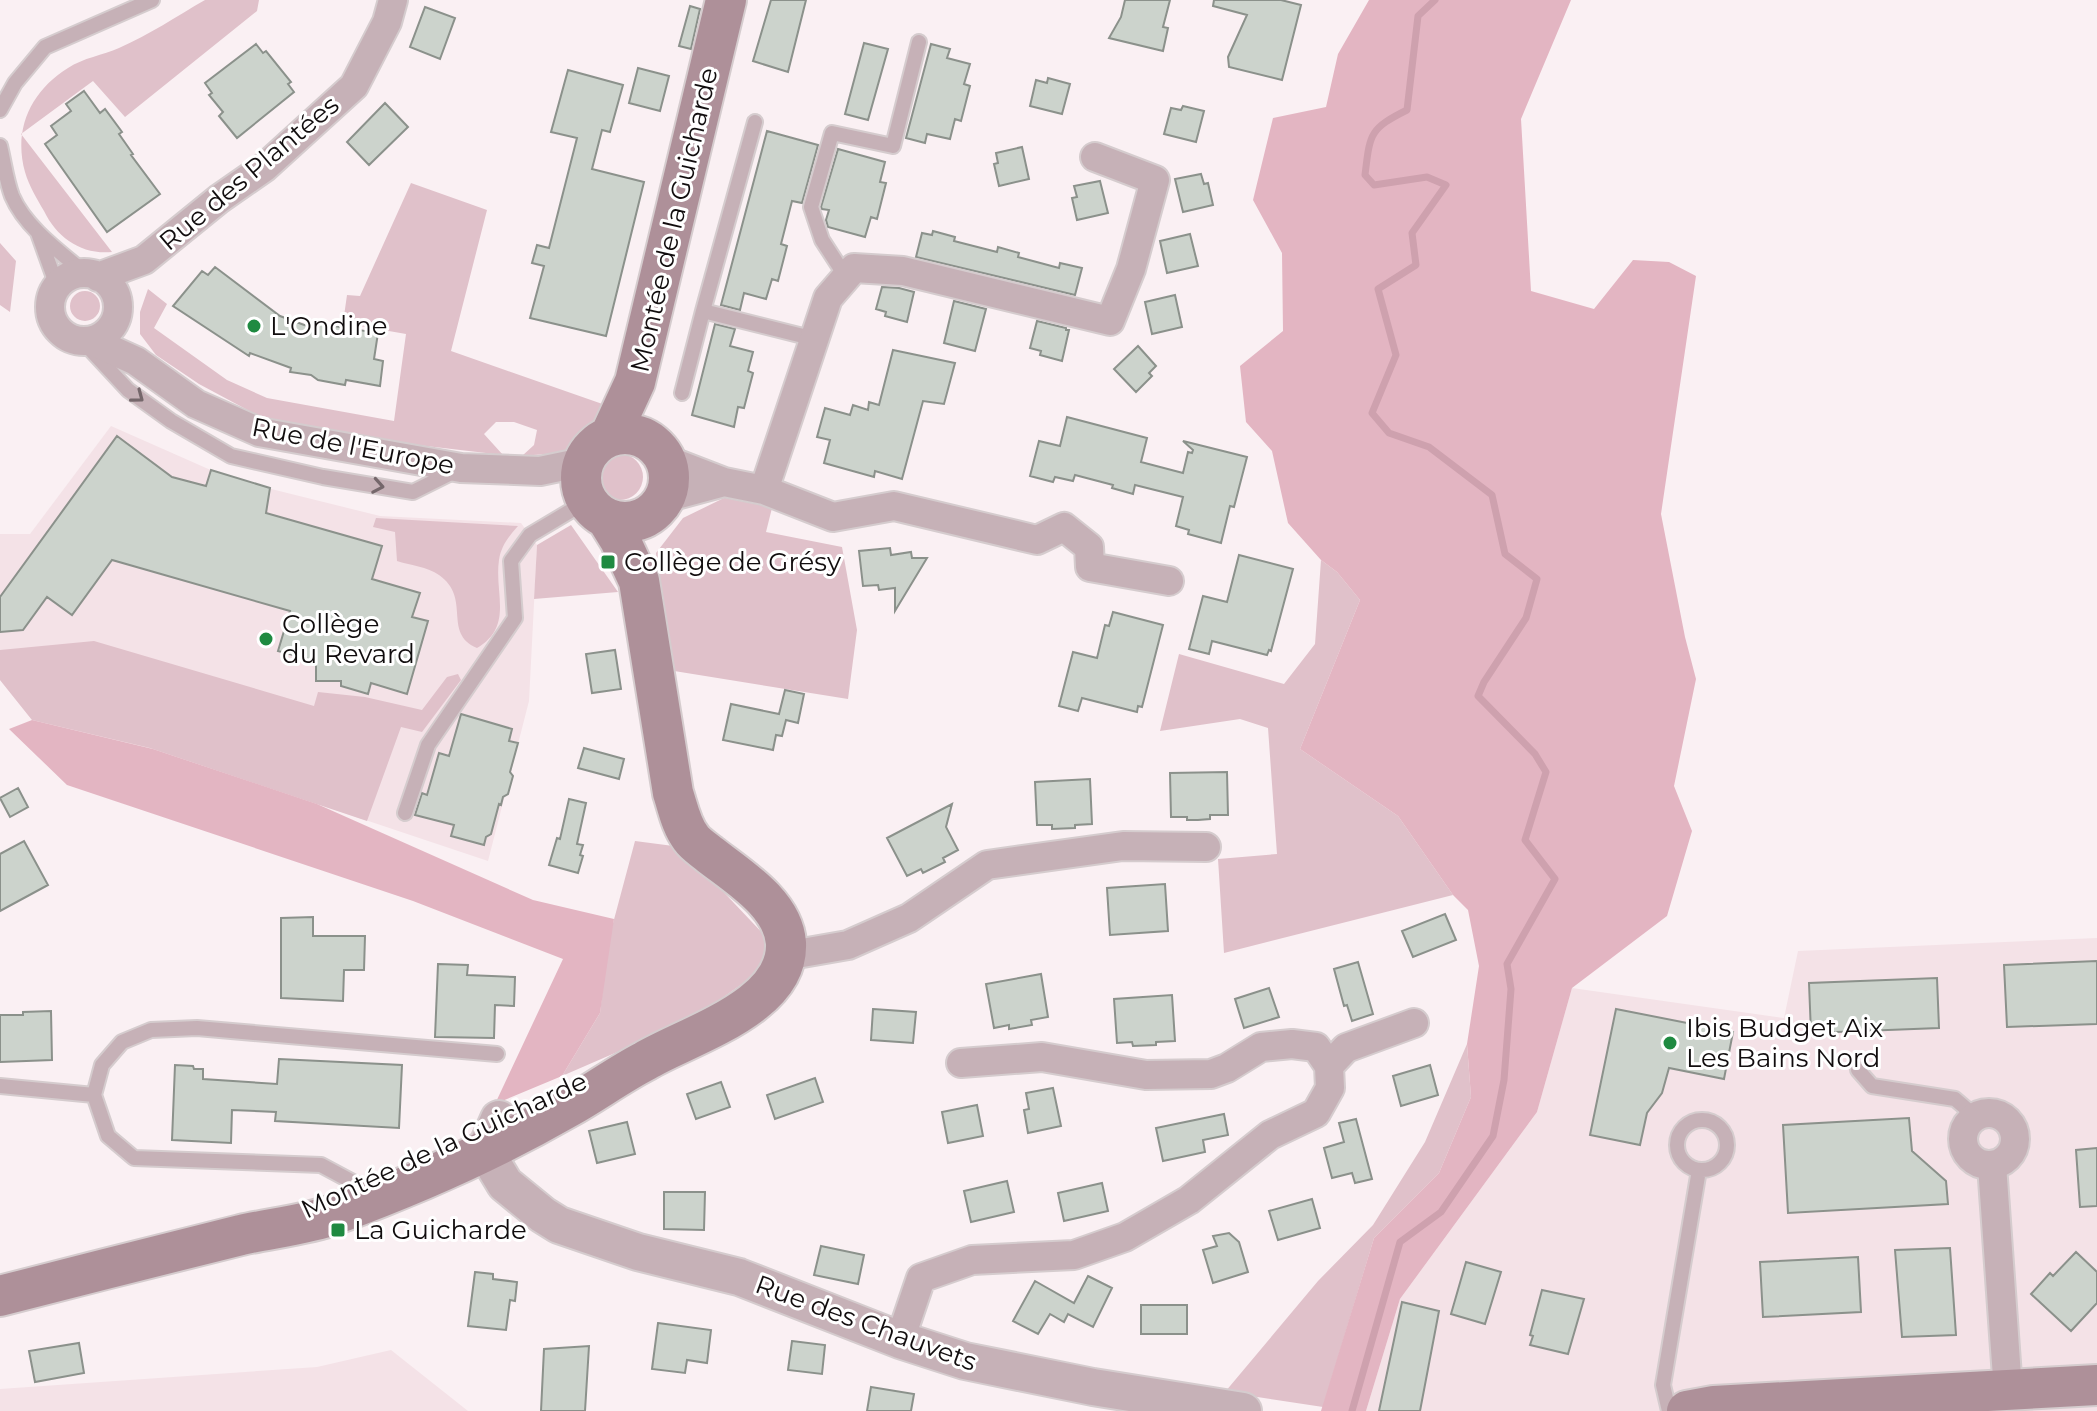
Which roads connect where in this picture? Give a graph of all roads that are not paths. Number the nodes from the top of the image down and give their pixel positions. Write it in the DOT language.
graph roads {
  1 [pos="152,0"];
  2 [pos="393,0"];
  3 [pos="726,0"];
  4 [pos="919,42"];
  5 [pos="0,110"];
  6 [pos="755,122"];
  7 [pos="0,146"];
  8 [pos="1095,157"];
  9 [pos="37,232"];
  10 [pos="144,260"];
  11 [pos="92,275"];
  12 [pos="846,277"];
  13 [pos="57,286"];
  14 [pos="118,311"];
  15 [pos="703,311"];
  16 [pos="815,339"];
  17 [pos="88,341"];
  18 [pos="136,361"];
  19 [pos="682,393"];
  20 [pos="461,468"];
  21 [pos="622,479"];
  22 [pos="764,490"];
  23 [pos="1169,581"];
  24 [pos="405,813"];
  25 [pos="1206,847"];
  26 [pos="785,956"];
  27 [pos="1414,1023"];
  28 [pos="497,1054"];
  29 [pos="961,1063"];
  30 [pos="1329,1066"];
  31 [pos="1858,1070"];
  32 [pos="0,1086"];
  33 [pos="94,1095"];
  34 [pos="1976,1117"];
  35 [pos="503,1133"];
  36 [pos="1992,1165"];
  37 [pos="1699,1170"];
  38 [pos="343,1182"];
  39 [pos="244,1235"];
  40 [pos="0,1296"];
  41 [pos="900,1340"];
  42 [pos="2097,1385"];
  43 [pos="2008,1391"];
  44 [pos="1243,1411"];
  45 [pos="1669,1411"];
  46 [pos="1687,1411"];
  1 -- 5 [label="lane"];
  2 -- 10 [label="street, Rue des Plantées"];
  3 -- 21 [label="main road, Montée de la Guicharde"];
  4 -- 12 [label="lane"];
  6 -- 15 [label="lane"];
  7 -- 9 [label="lane"];
  8 -- 12 [label="street"];
  9 -- 11 [label="lane"];
  9 -- 13 [label="lane"];
  10 -- 11 [label="street, Rue des Plantées"];
  10 -- 14 [label="street, Rue des Plantées"];
  11 -- 13 [label="street"];
  11 -- 14 [label="street"];
  12 -- 16 [label="street"];
  13 -- 17 [label="street"];
  14 -- 17 [label="street"];
  14 -- 18 [label="street"];
  15 -- 16 [label="lane"];
  15 -- 19 [label="lane"];
  16 -- 22 [label="street"];
  17 -- 18 [label="street, Rue de l'Europe"];
  17 -- 20 [label="lane, one-way"];
  18 -- 20 [label="street, Rue de l'Europe"];
  20 -- 21 [label="street, Rue de l'Europe"];
  21 -- 22 [label="street, Rue de l'Europe"];
  21 -- 24 [label="lane"];
  21 -- 26 [label="main road"];
  22 -- 23 [label="street"];
  25 -- 26 [label="street"];
  26 -- 35 [label="main road, Montée de la Guicharde"];
  27 -- 30 [label="street"];
  28 -- 33 [label="lane"];
  29 -- 30 [label="street"];
  30 -- 41 [label="street"];
  31 -- 34 [label="lane"];
  32 -- 33 [label="lane"];
  33 -- 38 [label="lane"];
  34 -- 36 [label="street"];
  34 -- 36 [label="street"];
  35 -- 38 [label="main road, Montée de la Guicharde"];
  35 -- 39 [label="main road, Montée de la Guicharde"];
  35 -- 41 [label="street, Rue des Chauvets"];
  36 -- 43 [label="street"];
  37 -- 45 [label="lane"];
  38 -- 39 [label="main road, Montée de la Guicharde"];
  39 -- 40 [label="main road, Montée de la Guicharde"];
  41 -- 44 [label="street, Rue des Chauvets"];
  42 -- 43 [label="main road"];
  43 -- 46 [label="main road"];
}
